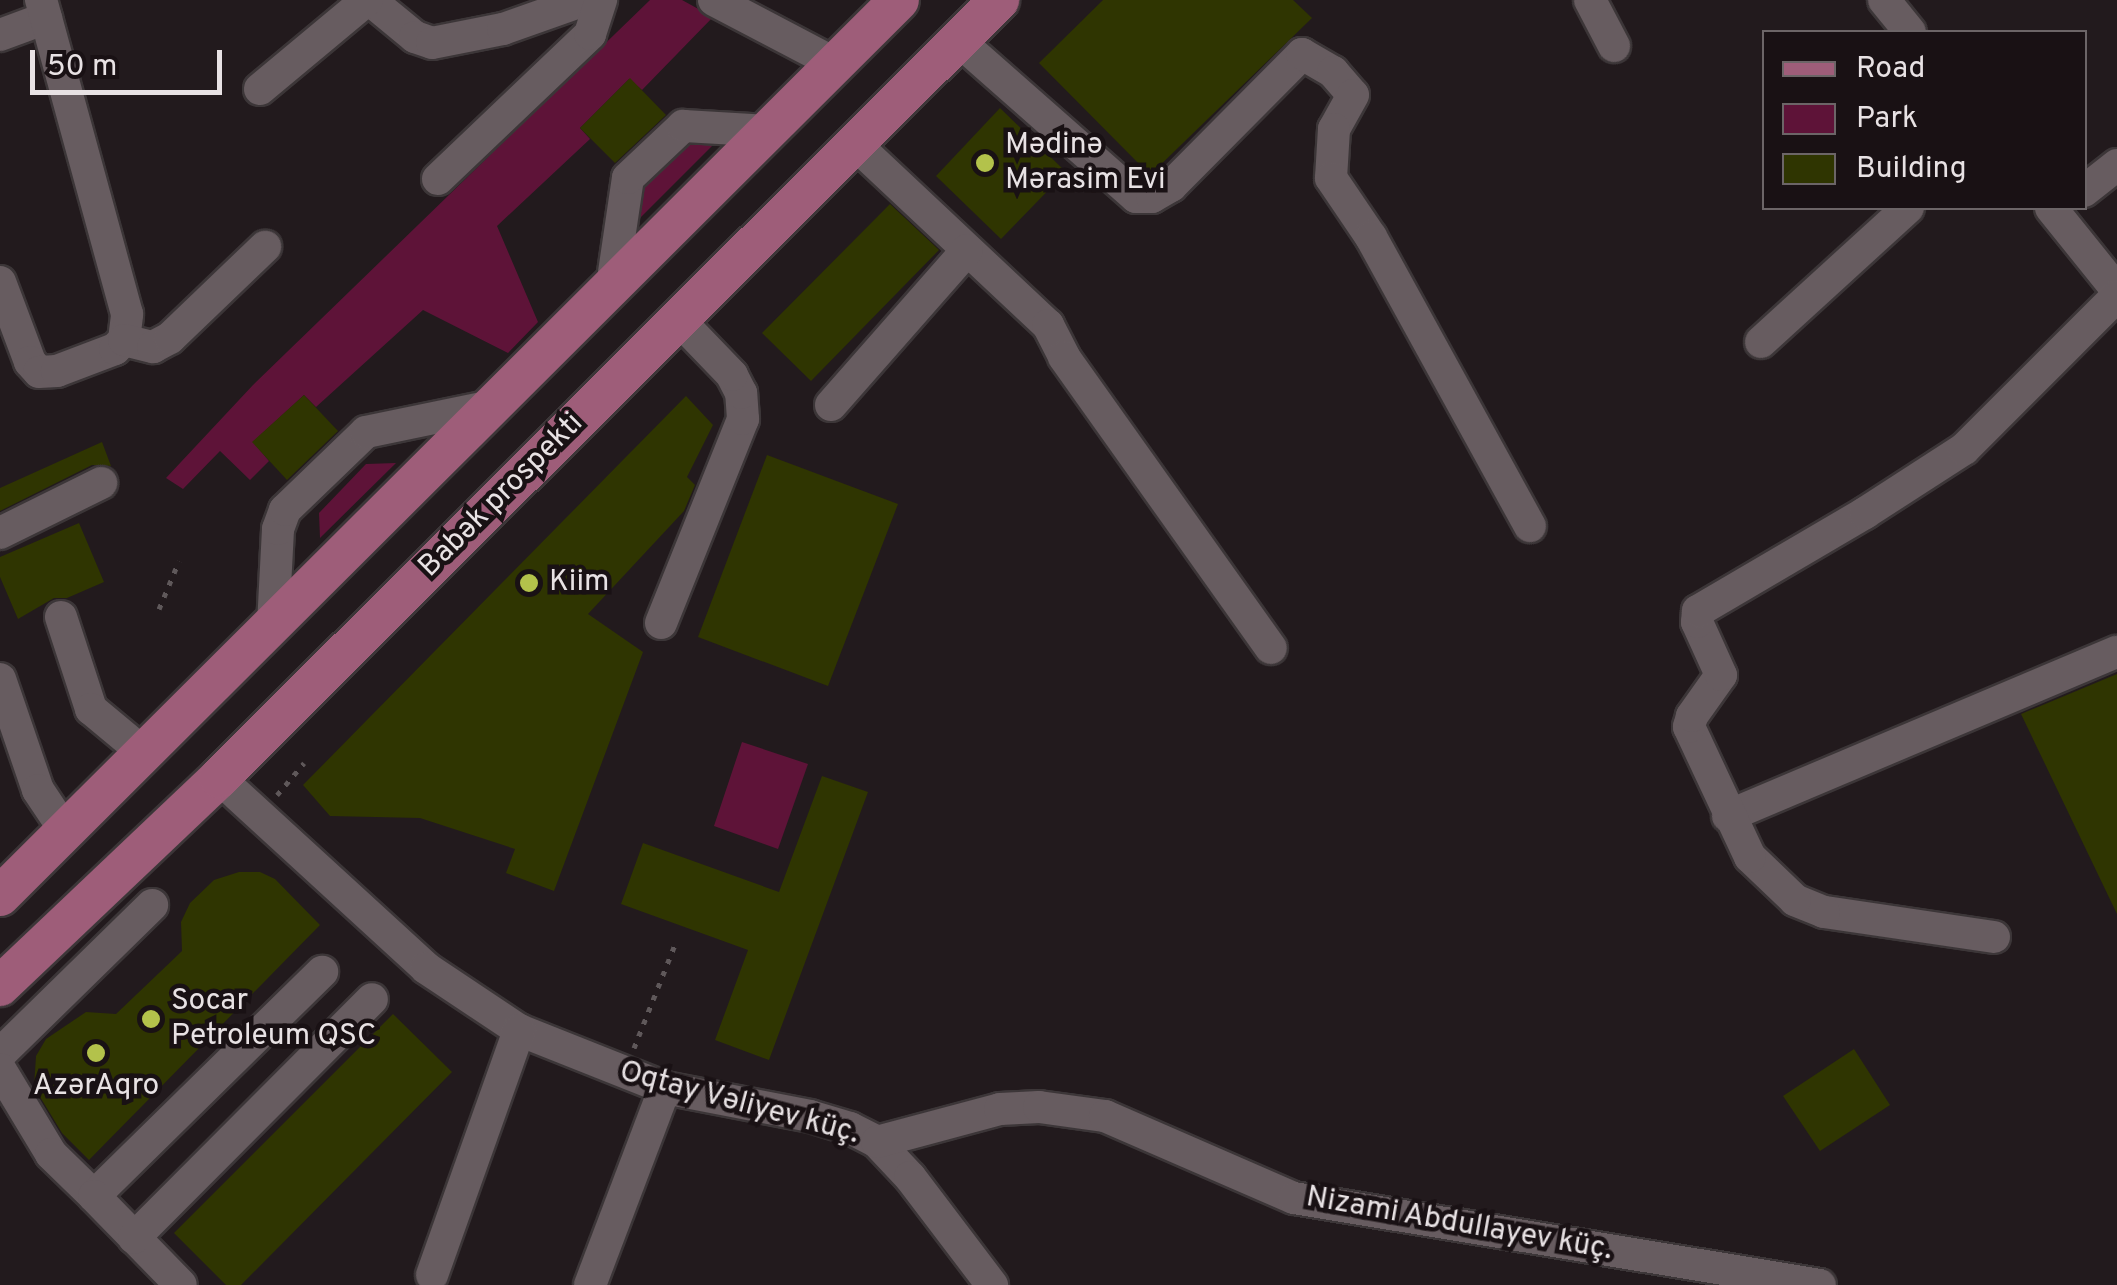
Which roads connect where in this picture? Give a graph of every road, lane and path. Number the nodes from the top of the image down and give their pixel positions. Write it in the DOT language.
graph roads {
  1 [pos="368,0"];
  2 [pos="584,0"];
  3 [pos="601,0"];
  4 [pos="714,0"];
  5 [pos="899,0"];
  6 [pos="999,0"];
  7 [pos="1590,0"];
  8 [pos="1889,2"];
  9 [pos="43,9"];
  10 [pos="1909,30"];
  11 [pos="0,34"];
  12 [pos="959,41"];
  13 [pos="1614,46"];
  14 [pos="836,64"];
  15 [pos="260,89"];
  16 [pos="770,132"];
  17 [pos="855,144"];
  18 [pos="2117,166"];
  19 [pos="438,179"];
  20 [pos="2087,189"];
  21 [pos="1906,210"];
  22 [pos="2058,210"];
  23 [pos="265,247"];
  24 [pos="966,250"];
  25 [pos="0,282"];
  26 [pos="612,286"];
  27 [pos="2117,293"];
  28 [pos="678,320"];
  29 [pos="124,340"];
  30 [pos="1761,342"];
  31 [pos="831,405"];
  32 [pos="492,406"];
  33 [pos="100,483"];
  34 [pos="1530,526"];
  35 [pos="0,533"];
  36 [pos="179,560"];
  37 [pos="158,608"];
  38 [pos="61,617"];
  39 [pos="661,623"];
  40 [pos="273,626"];
  41 [pos="1270,648"];
  42 [pos="2117,652"];
  43 [pos="0,679"];
  44 [pos="145,754"];
  45 [pos="304,763"];
  46 [pos="219,778"];
  47 [pos="271,801"];
  48 [pos="1728,816"];
  49 [pos="66,832"];
  50 [pos="1,893"];
  51 [pos="152,905"];
  52 [pos="1994,937"];
  53 [pos="676,942"];
  54 [pos="322,972"];
  55 [pos="0,986"];
  56 [pos="372,999"];
  57 [pos="519,1030"];
  58 [pos="0,1054"];
  59 [pos="0,1069"];
  60 [pos="624,1074"];
  61 [pos="665,1088"];
  62 [pos="876,1142"];
  63 [pos="94,1196"];
  64 [pos="134,1238"];
  65 [pos="1672,1273"];
  66 [pos="432,1275"];
  67 [pos="181,1285"];
  68 [pos="590,1285"];
  69 [pos="992,1285"];
  70 [pos="1820,1285"];
  1 -- 2 [label="street"];
  1 -- 15 [label="street"];
  3 -- 19 [label="street"];
  4 -- 14 [label="street"];
  5 -- 14 [label="main road"];
  6 -- 12 [label="main road, Babək prospekti"];
  7 -- 13 [label="street"];
  8 -- 10 [label="street"];
  9 -- 11 [label="street"];
  9 -- 29 [label="street"];
  12 -- 17 [label="main road, Babək prospekti"];
  12 -- 34 [label="street"];
  14 -- 16 [label="main road"];
  16 -- 26 [label="main road"];
  16 -- 26 [label="street"];
  17 -- 24 [label="street"];
  17 -- 28 [label="main road, Babək prospekti"];
  18 -- 20 [label="street"];
  21 -- 30 [label="street"];
  22 -- 27 [label="street"];
  23 -- 29 [label="street"];
  24 -- 31 [label="street"];
  24 -- 41 [label="street"];
  25 -- 29 [label="street"];
  26 -- 32 [label="main road"];
  27 -- 48 [label="street"];
  28 -- 39 [label="street"];
  28 -- 46 [label="main road, Babək prospekti"];
  32 -- 40 [label="main road"];
  32 -- 40 [label="street"];
  33 -- 35 [label="street"];
  36 -- 37 [label="path"];
  38 -- 44 [label="street"];
  40 -- 44 [label="main road"];
  42 -- 48 [label="street"];
  43 -- 49 [label="street"];
  44 -- 49 [label="main road"];
  45 -- 47 [label="path"];
  46 -- 55 [label="main road, Babək prospekti"];
  46 -- 57 [label="street, Oqtay Vəliyev küç."];
  48 -- 52 [label="street"];
  49 -- 50 [label="main road"];
  51 -- 58 [label="street"];
  53 -- 60 [label="path"];
  54 -- 63 [label="street"];
  56 -- 64 [label="street"];
  57 -- 60 [label="street, Oqtay Vəliyev küç."];
  57 -- 66 [label="street"];
  59 -- 63 [label="street"];
  60 -- 61 [label="street, Oqtay Vəliyev küç."];
  61 -- 62 [label="street, Oqtay Vəliyev küç."];
  61 -- 68 [label="street"];
  62 -- 65 [label="street, Nizami Abdullayev küç."];
  62 -- 69 [label="street, Oqtay Vəliyev küç."];
  63 -- 64 [label="street"];
  64 -- 67 [label="street"];
  65 -- 70 [label="street, Nizami Abdullayev küç."];
}
